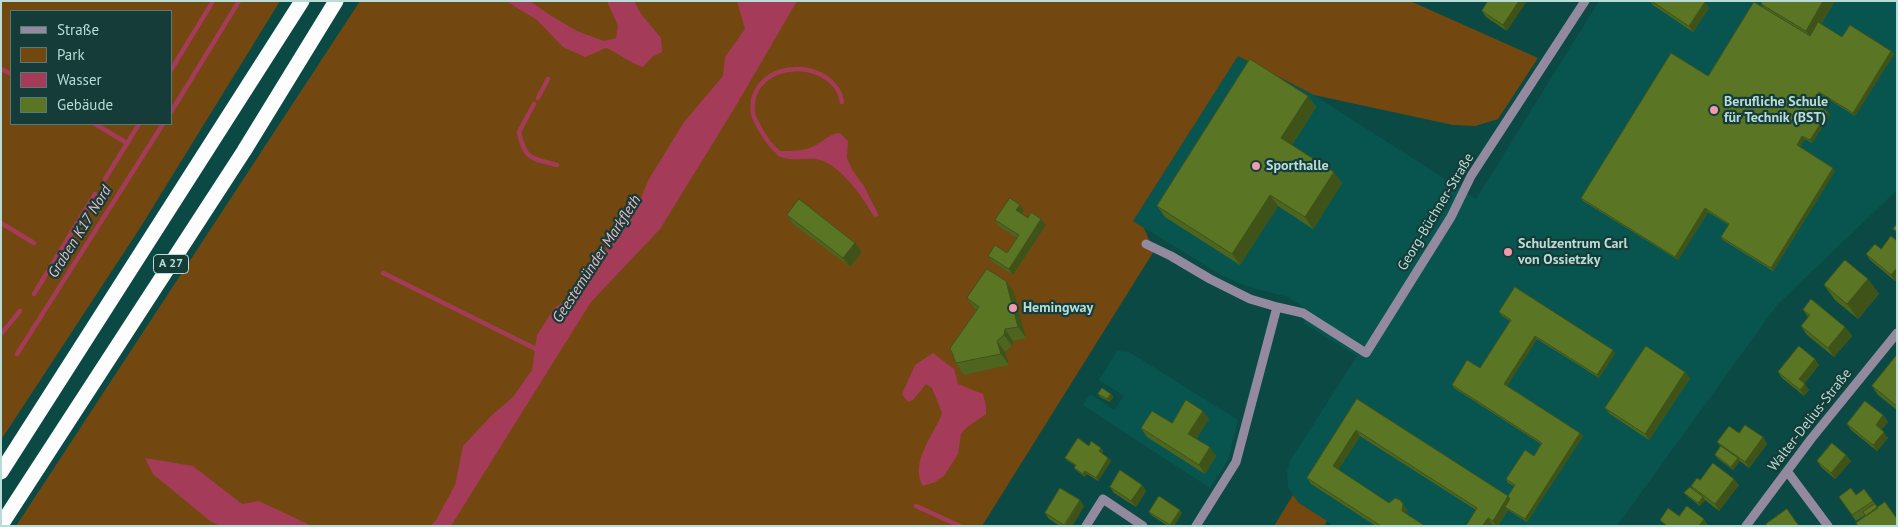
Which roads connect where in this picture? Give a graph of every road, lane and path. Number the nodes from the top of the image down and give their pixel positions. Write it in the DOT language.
graph roads {
  1 [pos="302,1"];
  2 [pos="336,1"];
  3 [pos="1585,1"];
  4 [pos="1146,244"];
  5 [pos="1277,307"];
  6 [pos="1897,333"];
  7 [pos="1787,471"];
  8 [pos="1,472"];
  9 [pos="1,525"];
  10 [pos="1086,526"];
  11 [pos="1143,526"];
  12 [pos="1196,526"];
  13 [pos="1746,526"];
  14 [pos="1828,526"];
  1 -- 8 [label="highway, A 27"];
  2 -- 9 [label="highway, A 27"];
  3 -- 5 [label="street, Georg-Büchner-Straße"];
  4 -- 5 [label="street, Georg-Büchner-Straße"];
  5 -- 12 [label="street"];
  6 -- 7 [label="street, Walter-Delius-Straße"];
  7 -- 13 [label="street, Walter-Delius-Straße"];
  7 -- 14 [label="street"];
  10 -- 11 [label="street"];
}
